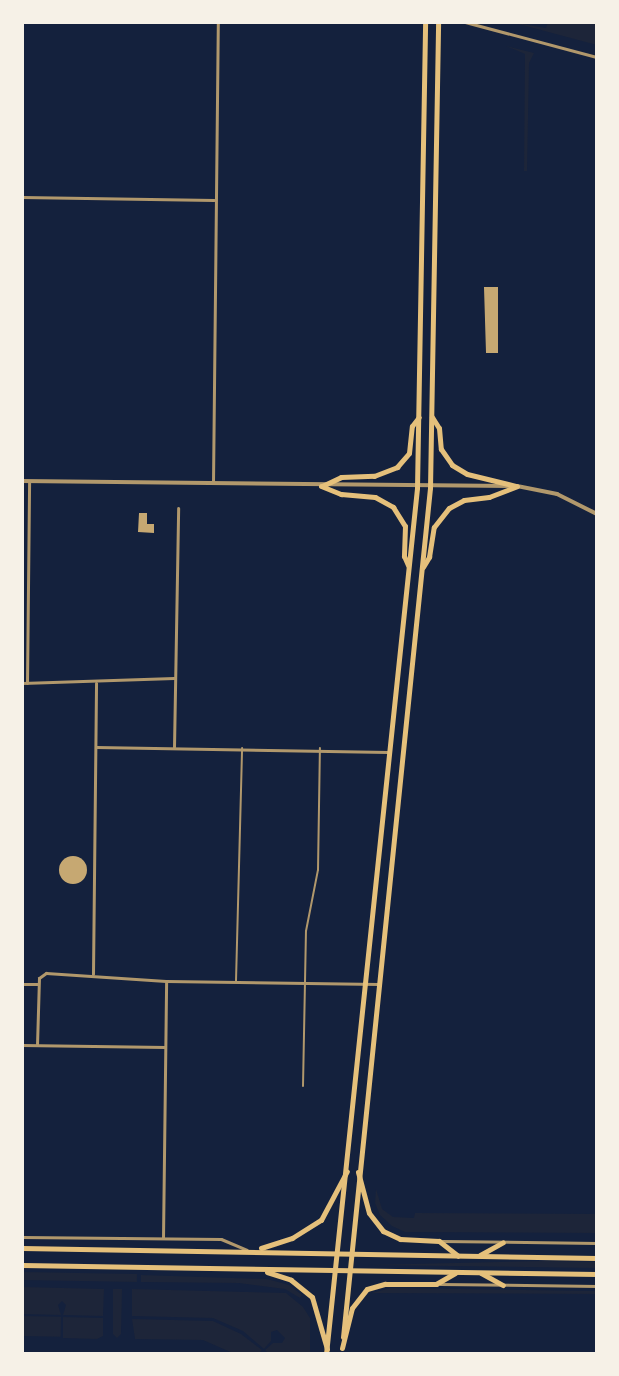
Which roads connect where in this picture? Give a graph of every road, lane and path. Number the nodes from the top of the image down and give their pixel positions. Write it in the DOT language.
graph roads {
  1 [pos="218,22"];
  2 [pos="425,22"];
  3 [pos="438,22"];
  4 [pos="465,22"];
  5 [pos="597,57"];
  6 [pos="22,197"];
  7 [pos="216,200"];
  8 [pos="419,417"];
  9 [pos="432,417"];
  10 [pos="22,481"];
  11 [pos="29,481"];
  12 [pos="213,483"];
  13 [pos="321,486"];
  14 [pos="517,486"];
  15 [pos="417,488"];
  16 [pos="430,488"];
  17 [pos="178,508"];
  18 [pos="597,514"];
  19 [pos="410,568"];
  20 [pos="422,569"];
  21 [pos="175,678"];
  22 [pos="25,683"];
  23 [pos="96,683"];
  24 [pos="96,747"];
  25 [pos="174,747"];
  26 [pos="242,748"];
  27 [pos="320,748"];
  28 [pos="390,752"];
  29 [pos="93,974"];
  30 [pos="166,981"];
  31 [pos="236,981"];
  32 [pos="305,982"];
  33 [pos="22,984"];
  34 [pos="39,984"];
  35 [pos="365,984"];
  36 [pos="380,985"];
  37 [pos="22,1045"];
  38 [pos="37,1045"];
  39 [pos="165,1047"];
  40 [pos="303,1086"];
  41 [pos="347,1171"];
  42 [pos="358,1172"];
  43 [pos="22,1237"];
  44 [pos="163,1238"];
  45 [pos="439,1241"];
  46 [pos="503,1242"];
  47 [pos="597,1243"];
  48 [pos="22,1248"];
  49 [pos="247,1250"];
  50 [pos="255,1250"];
  51 [pos="337,1253"];
  52 [pos="350,1254"];
  53 [pos="459,1256"];
  54 [pos="477,1257"];
  55 [pos="597,1258"];
  56 [pos="22,1265"];
  57 [pos="259,1269"];
  58 [pos="336,1270"];
  59 [pos="348,1270"];
  60 [pos="456,1272"];
  61 [pos="480,1273"];
  62 [pos="597,1274"];
  63 [pos="436,1284"];
  64 [pos="503,1285"];
  65 [pos="597,1286"];
  66 [pos="342,1351"];
  67 [pos="326,1352"];
  1 -- 7 [label="street"];
  2 -- 8 [label="main road"];
  3 -- 9 [label="main road"];
  4 -- 5 [label="street"];
  6 -- 7 [label="street"];
  7 -- 12 [label="street"];
  8 -- 13 [label="main road"];
  8 -- 15 [label="main road"];
  9 -- 14 [label="main road"];
  9 -- 16 [label="main road"];
  10 -- 11 [label="street"];
  11 -- 12 [label="street"];
  11 -- 22 [label="street"];
  12 -- 13 [label="street"];
  13 -- 15 [label="street"];
  13 -- 19 [label="main road"];
  14 -- 16 [label="street"];
  14 -- 18 [label="street"];
  14 -- 20 [label="main road"];
  15 -- 16 [label="street"];
  15 -- 19 [label="main road"];
  16 -- 20 [label="main road"];
  17 -- 21 [label="street"];
  19 -- 28 [label="main road"];
  20 -- 36 [label="main road"];
  21 -- 23 [label="street"];
  21 -- 25 [label="street"];
  22 -- 23 [label="street"];
  23 -- 24 [label="street"];
  24 -- 25 [label="street"];
  24 -- 29 [label="street"];
  25 -- 26 [label="street"];
  26 -- 27 [label="street"];
  26 -- 31 [label="lane"];
  27 -- 28 [label="street"];
  27 -- 32 [label="lane"];
  28 -- 35 [label="main road"];
  29 -- 30 [label="street"];
  29 -- 34 [label="street"];
  30 -- 31 [label="street"];
  30 -- 39 [label="street"];
  31 -- 32 [label="street"];
  32 -- 35 [label="street"];
  32 -- 40 [label="lane"];
  33 -- 34 [label="street"];
  34 -- 38 [label="street"];
  35 -- 36 [label="street"];
  35 -- 41 [label="main road"];
  36 -- 42 [label="main road"];
  37 -- 38 [label="street"];
  38 -- 39 [label="street"];
  39 -- 44 [label="street"];
  41 -- 50 [label="main road"];
  41 -- 51 [label="main road"];
  42 -- 45 [label="main road"];
  42 -- 52 [label="main road"];
  43 -- 44 [label="street"];
  44 -- 49 [label="street"];
  45 -- 46 [label="street"];
  45 -- 53 [label="main road"];
  46 -- 47 [label="street"];
  46 -- 54 [label="main road"];
  48 -- 49 [label="main road"];
  49 -- 50 [label="main road"];
  50 -- 51 [label="main road"];
  51 -- 52 [label="main road"];
  51 -- 58 [label="main road"];
  52 -- 53 [label="main road"];
  52 -- 59 [label="main road"];
  53 -- 54 [label="main road"];
  54 -- 55 [label="main road"];
  56 -- 57 [label="main road"];
  57 -- 58 [label="main road"];
  57 -- 67 [label="main road"];
  58 -- 59 [label="main road"];
  58 -- 67 [label="main road"];
  59 -- 60 [label="main road"];
  59 -- 66 [label="main road"];
  60 -- 61 [label="main road"];
  60 -- 63 [label="main road"];
  61 -- 62 [label="main road"];
  61 -- 64 [label="main road"];
  63 -- 64 [label="street"];
  63 -- 66 [label="main road"];
  64 -- 65 [label="street"];
}
